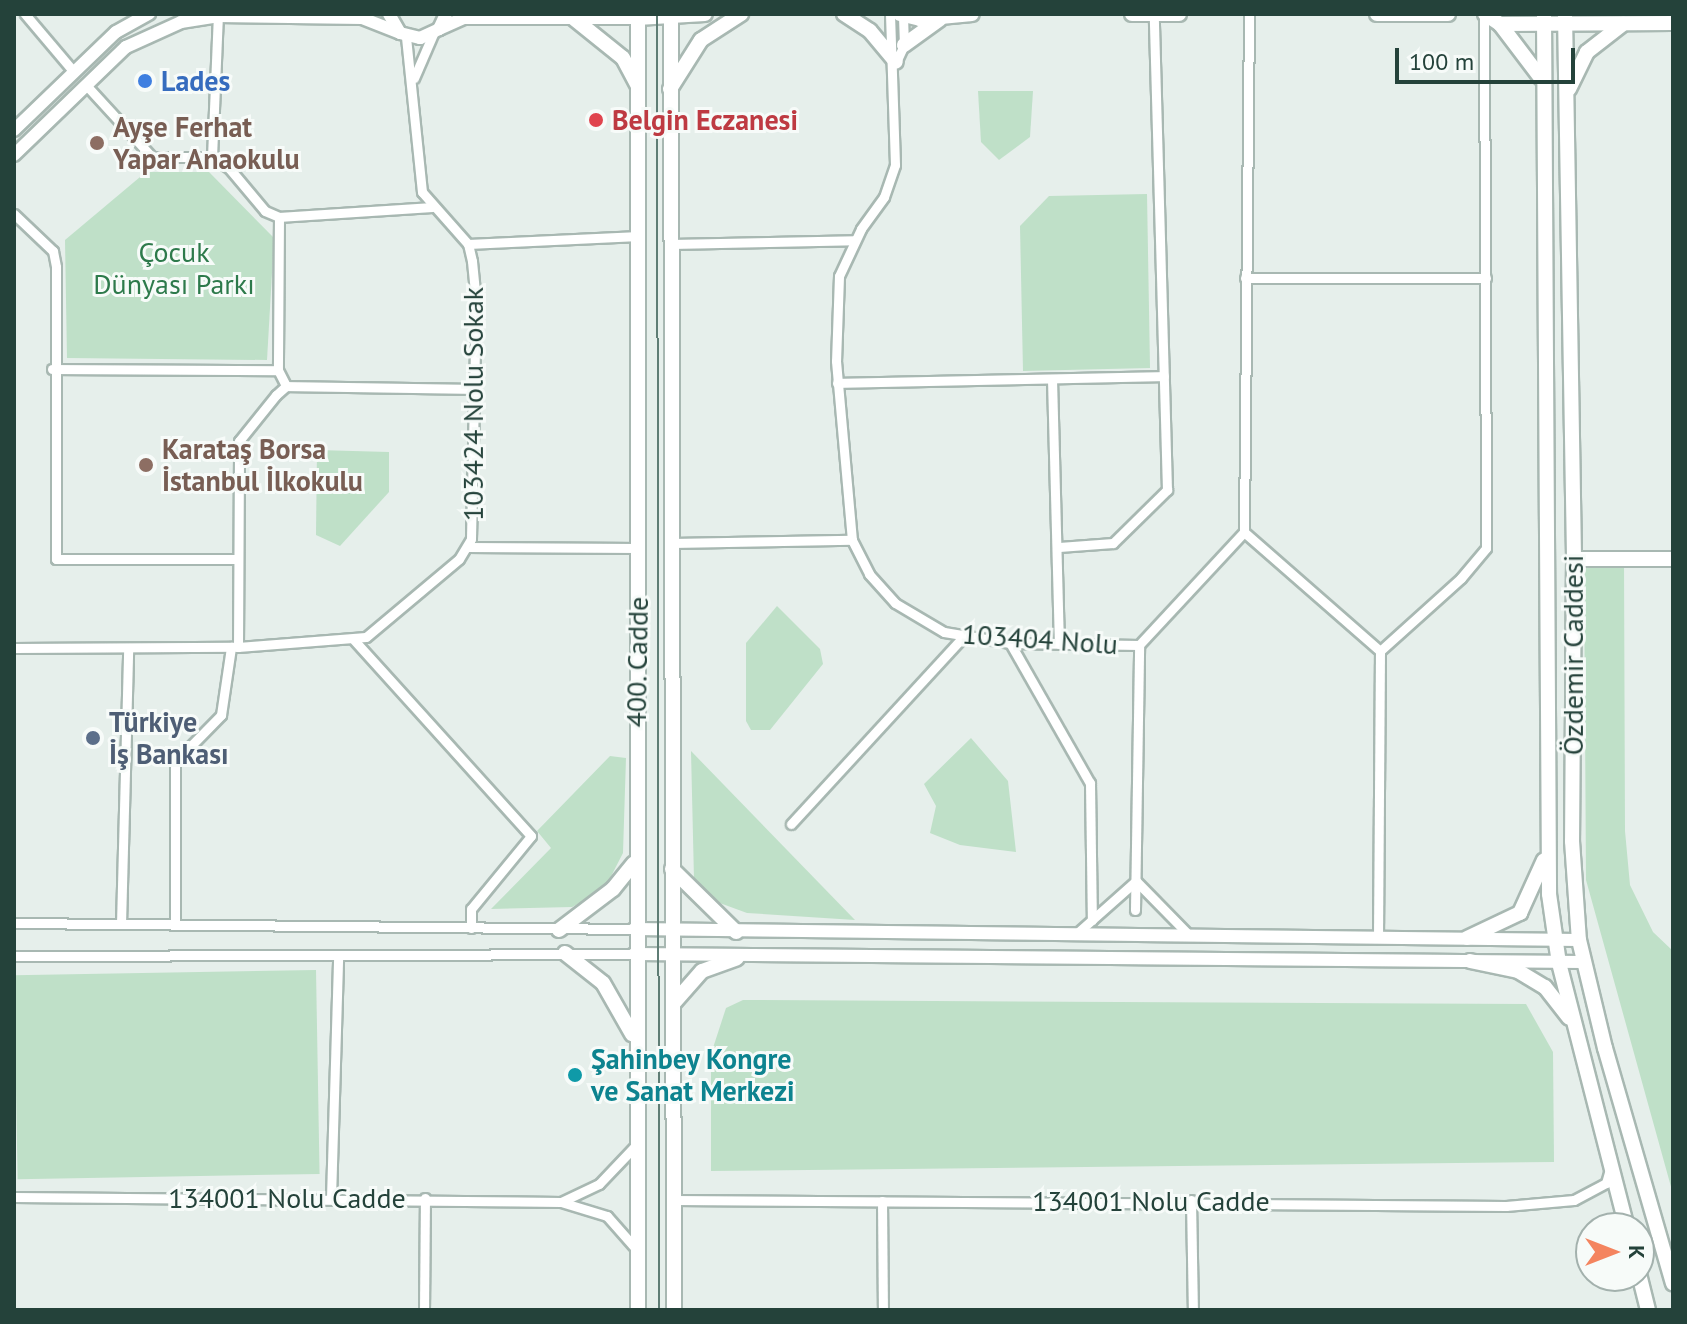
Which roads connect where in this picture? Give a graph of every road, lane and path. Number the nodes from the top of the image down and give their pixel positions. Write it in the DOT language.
graph roads {
  1 [pos="25,14"];
  2 [pos="389,14"];
  3 [pos="446,14"];
  4 [pos="705,14"];
  5 [pos="741,14"];
  6 [pos="844,14"];
  7 [pos="890,14"];
  8 [pos="902,14"];
  9 [pos="972,14"];
  10 [pos="1132,14"];
  11 [pos="1154,14"];
  12 [pos="1179,14"];
  13 [pos="1249,14"];
  14 [pos="1377,14"];
  15 [pos="1423,14"];
  16 [pos="1448,14"];
  17 [pos="1484,14"];
  18 [pos="145,15"];
  19 [pos="218,16"];
  20 [pos="638,16"];
  21 [pos="572,17"];
  22 [pos="671,17"];
  23 [pos="940,19"];
  24 [pos="1543,19"];
  25 [pos="1565,19"];
  26 [pos="1623,23"];
  27 [pos="1673,23"];
  28 [pos="1500,24"];
  29 [pos="436,31"];
  30 [pos="403,34"];
  31 [pos="904,45"];
  32 [pos="896,62"];
  33 [pos="74,72"];
  34 [pos="414,78"];
  35 [pos="1541,78"];
  36 [pos="86,85"];
  37 [pos="639,88"];
  38 [pos="670,89"];
  39 [pos="1565,113"];
  40 [pos="14,130"];
  41 [pos="14,155"];
  42 [pos="212,157"];
  43 [pos="432,207"];
  44 [pos="14,214"];
  45 [pos="279,217"];
  46 [pos="639,236"];
  47 [pos="855,240"];
  48 [pos="468,244"];
  49 [pos="671,244"];
  50 [pos="1245,278"];
  51 [pos="1486,278"];
  52 [pos="52,369"];
  53 [pos="278,370"];
  54 [pos="1164,376"];
  55 [pos="1052,379"];
  56 [pos="837,383"];
  57 [pos="286,386"];
  58 [pos="474,389"];
  59 [pos="1244,532"];
  60 [pos="852,540"];
  61 [pos="672,543"];
  62 [pos="467,547"];
  63 [pos="1059,547"];
  64 [pos="638,548"];
  65 [pos="238,559"];
  66 [pos="1574,559"];
  67 [pos="1673,559"];
  68 [pos="962,638"];
  69 [pos="354,640"];
  70 [pos="1010,643"];
  71 [pos="1059,644"];
  72 [pos="1139,645"];
  73 [pos="234,647"];
  74 [pos="14,648"];
  75 [pos="128,650"];
  76 [pos="1380,651"];
  77 [pos="791,824"];
  78 [pos="1548,848"];
  79 [pos="634,863"];
  80 [pos="672,869"];
  81 [pos="1136,881"];
  82 [pos="1135,910"];
  83 [pos="1092,920"];
  84 [pos="14,923"];
  85 [pos="121,924"];
  86 [pos="175,925"];
  87 [pos="471,928"];
  88 [pos="634,929"];
  89 [pos="559,930"];
  90 [pos="672,930"];
  91 [pos="736,932"];
  92 [pos="1076,934"];
  93 [pos="1188,934"];
  94 [pos="1378,937"];
  95 [pos="1467,938"];
  96 [pos="1579,940"];
  97 [pos="1555,941"];
  98 [pos="565,953"];
  99 [pos="634,954"];
  100 [pos="338,955"];
  101 [pos="14,956"];
  102 [pos="672,956"];
  103 [pos="737,958"];
  104 [pos="1470,961"];
  105 [pos="1583,962"];
  106 [pos="1559,963"];
  107 [pos="673,1005"];
  108 [pos="1575,1025"];
  109 [pos="635,1038"];
  110 [pos="635,1146"];
  111 [pos="1612,1166"];
  112 [pos="14,1197"];
  113 [pos="331,1198"];
  114 [pos="425,1198"];
  115 [pos="674,1200"];
  116 [pos="1191,1200"];
  117 [pos="882,1201"];
  118 [pos="561,1202"];
  119 [pos="1623,1212"];
  120 [pos="637,1250"];
  121 [pos="1673,1283"];
  122 [pos="424,1310"];
  123 [pos="638,1310"];
  124 [pos="674,1310"];
  125 [pos="883,1310"];
  126 [pos="1193,1310"];
  1 -- 33 [label="street"];
  2 -- 30 [label="street"];
  3 -- 29 [label="street"];
  4 -- 22 [label="main road"];
  5 -- 38 [label="main road"];
  6 -- 32 [label="main road"];
  7 -- 32 [label="street, 103404 Nolu"];
  8 -- 23 [label="main road"];
  8 -- 31 [label="street"];
  9 -- 23 [label="main road"];
  10 -- 11 [label="main road"];
  11 -- 12 [label="main road"];
  11 -- 54 [label="street"];
  13 -- 50 [label="street"];
  14 -- 15 [label="main road"];
  15 -- 16 [label="main road"];
  17 -- 28 [label="main road"];
  17 -- 51 [label="street"];
  18 -- 33 [label="street"];
  19 -- 30 [label="street"];
  19 -- 36 [label="street"];
  19 -- 42 [label="street"];
  20 -- 21 [label="street"];
  20 -- 22 [label="main road"];
  20 -- 37 [label="main road, 400. Cadde"];
  21 -- 29 [label="street"];
  21 -- 37 [label="main road"];
  22 -- 38 [label="main road, 400. Cadde"];
  23 -- 31 [label="main road"];
  24 -- 25 [label="main road"];
  24 -- 28 [label="main road"];
  24 -- 35 [label="main road, Özdemir Caddesi"];
  25 -- 26 [label="main road"];
  25 -- 39 [label="main road, Özdemir Caddesi"];
  26 -- 27 [label="main road"];
  26 -- 39 [label="main road"];
  28 -- 35 [label="main road"];
  29 -- 30 [label="street"];
  29 -- 34 [label="street"];
  30 -- 34 [label="street"];
  31 -- 32 [label="street"];
  32 -- 47 [label="street, 103404 Nolu"];
  33 -- 40 [label="street"];
  34 -- 43 [label="street"];
  35 -- 78 [label="main road, Özdemir Caddesi"];
  36 -- 41 [label="street"];
  36 -- 42 [label="street"];
  37 -- 46 [label="main road, 400. Cadde"];
  38 -- 49 [label="main road, 400. Cadde"];
  39 -- 66 [label="main road, Özdemir Caddesi"];
  42 -- 45 [label="street"];
  43 -- 45 [label="street"];
  43 -- 48 [label="street"];
  44 -- 52 [label="street"];
  45 -- 53 [label="street"];
  46 -- 48 [label="street"];
  46 -- 64 [label="main road, 400. Cadde"];
  47 -- 49 [label="street"];
  47 -- 56 [label="street, 103404 Nolu"];
  48 -- 58 [label="street, 103424 Nolu Sokak"];
  49 -- 61 [label="main road, 400. Cadde"];
  50 -- 51 [label="street"];
  50 -- 59 [label="street"];
  51 -- 76 [label="street"];
  52 -- 53 [label="street"];
  52 -- 65 [label="street"];
  53 -- 57 [label="street"];
  54 -- 55 [label="street"];
  54 -- 63 [label="street"];
  55 -- 56 [label="street"];
  55 -- 63 [label="street"];
  56 -- 60 [label="street, 103404 Nolu"];
  57 -- 58 [label="street"];
  57 -- 65 [label="street"];
  58 -- 62 [label="street, 103424 Nolu Sokak"];
  59 -- 72 [label="street, 103404 Nolu"];
  59 -- 76 [label="street"];
  60 -- 61 [label="street"];
  60 -- 68 [label="street, 103404 Nolu"];
  61 -- 80 [label="main road, 400. Cadde"];
  62 -- 64 [label="street"];
  62 -- 69 [label="street, 103424 Nolu Sokak"];
  63 -- 71 [label="street"];
  64 -- 79 [label="main road, 400. Cadde"];
  65 -- 73 [label="street"];
  66 -- 67 [label="main road"];
  66 -- 96 [label="main road, Özdemir Caddesi"];
  68 -- 70 [label="street, 103404 Nolu"];
  68 -- 77 [label="street"];
  69 -- 73 [label="street, 103424 Nolu Sokak"];
  69 -- 87 [label="street"];
  70 -- 71 [label="street, 103404 Nolu"];
  70 -- 83 [label="street"];
  71 -- 72 [label="street, 103404 Nolu"];
  72 -- 81 [label="street"];
  73 -- 75 [label="street, 103424 Nolu Sokak"];
  73 -- 86 [label="street"];
  74 -- 75 [label="street, 103424 Nolu Sokak"];
  75 -- 85 [label="street"];
  76 -- 94 [label="street"];
  78 -- 95 [label="main road"];
  78 -- 97 [label="main road, Özdemir Caddesi"];
  79 -- 88 [label="main road, 400. Cadde"];
  79 -- 89 [label="main road"];
  80 -- 90 [label="main road, 400. Cadde"];
  80 -- 91 [label="main road"];
  81 -- 82 [label="street"];
  81 -- 83 [label="street"];
  81 -- 93 [label="street"];
  83 -- 92 [label="street"];
  84 -- 85 [label="street"];
  85 -- 86 [label="street"];
  86 -- 87 [label="street"];
  87 -- 89 [label="street"];
  88 -- 89 [label="street"];
  88 -- 90 [label="street"];
  88 -- 99 [label="main road, 400. Cadde"];
  90 -- 91 [label="street"];
  90 -- 102 [label="main road, 400. Cadde"];
  91 -- 92 [label="street"];
  92 -- 93 [label="street"];
  93 -- 94 [label="street"];
  94 -- 95 [label="street"];
  95 -- 97 [label="street"];
  96 -- 97 [label="street"];
  96 -- 105 [label="main road, Özdemir Caddesi"];
  97 -- 106 [label="main road, Özdemir Caddesi"];
  98 -- 99 [label="street"];
  98 -- 100 [label="street"];
  98 -- 109 [label="main road"];
  99 -- 102 [label="street"];
  99 -- 109 [label="main road, 400. Cadde"];
  100 -- 101 [label="street"];
  100 -- 113 [label="street"];
  102 -- 103 [label="street"];
  102 -- 107 [label="main road, 400. Cadde"];
  103 -- 104 [label="street"];
  103 -- 107 [label="main road"];
  104 -- 106 [label="street"];
  104 -- 108 [label="main road"];
  105 -- 106 [label="street"];
  105 -- 121 [label="main road, Özdemir Caddesi"];
  106 -- 108 [label="main road, Özdemir Caddesi"];
  107 -- 115 [label="main road, 400. Cadde"];
  108 -- 111 [label="main road, Özdemir Caddesi"];
  109 -- 110 [label="main road, 400. Cadde"];
  110 -- 118 [label="street, 134001 Nolu Cadde"];
  110 -- 120 [label="main road, 400. Cadde"];
  111 -- 116 [label="street, 134001 Nolu Cadde"];
  111 -- 119 [label="main road, Özdemir Caddesi"];
  112 -- 113 [label="street, 134001 Nolu Cadde"];
  113 -- 114 [label="street, 134001 Nolu Cadde"];
  114 -- 118 [label="street, 134001 Nolu Cadde"];
  114 -- 122 [label="street"];
  115 -- 117 [label="street, 134001 Nolu Cadde"];
  115 -- 124 [label="main road, 400. Cadde"];
  116 -- 117 [label="street, 134001 Nolu Cadde"];
  116 -- 126 [label="street"];
  117 -- 125 [label="street"];
  118 -- 120 [label="street, 134001 Nolu Cadde"];
  120 -- 123 [label="main road, 400. Cadde"];
}
